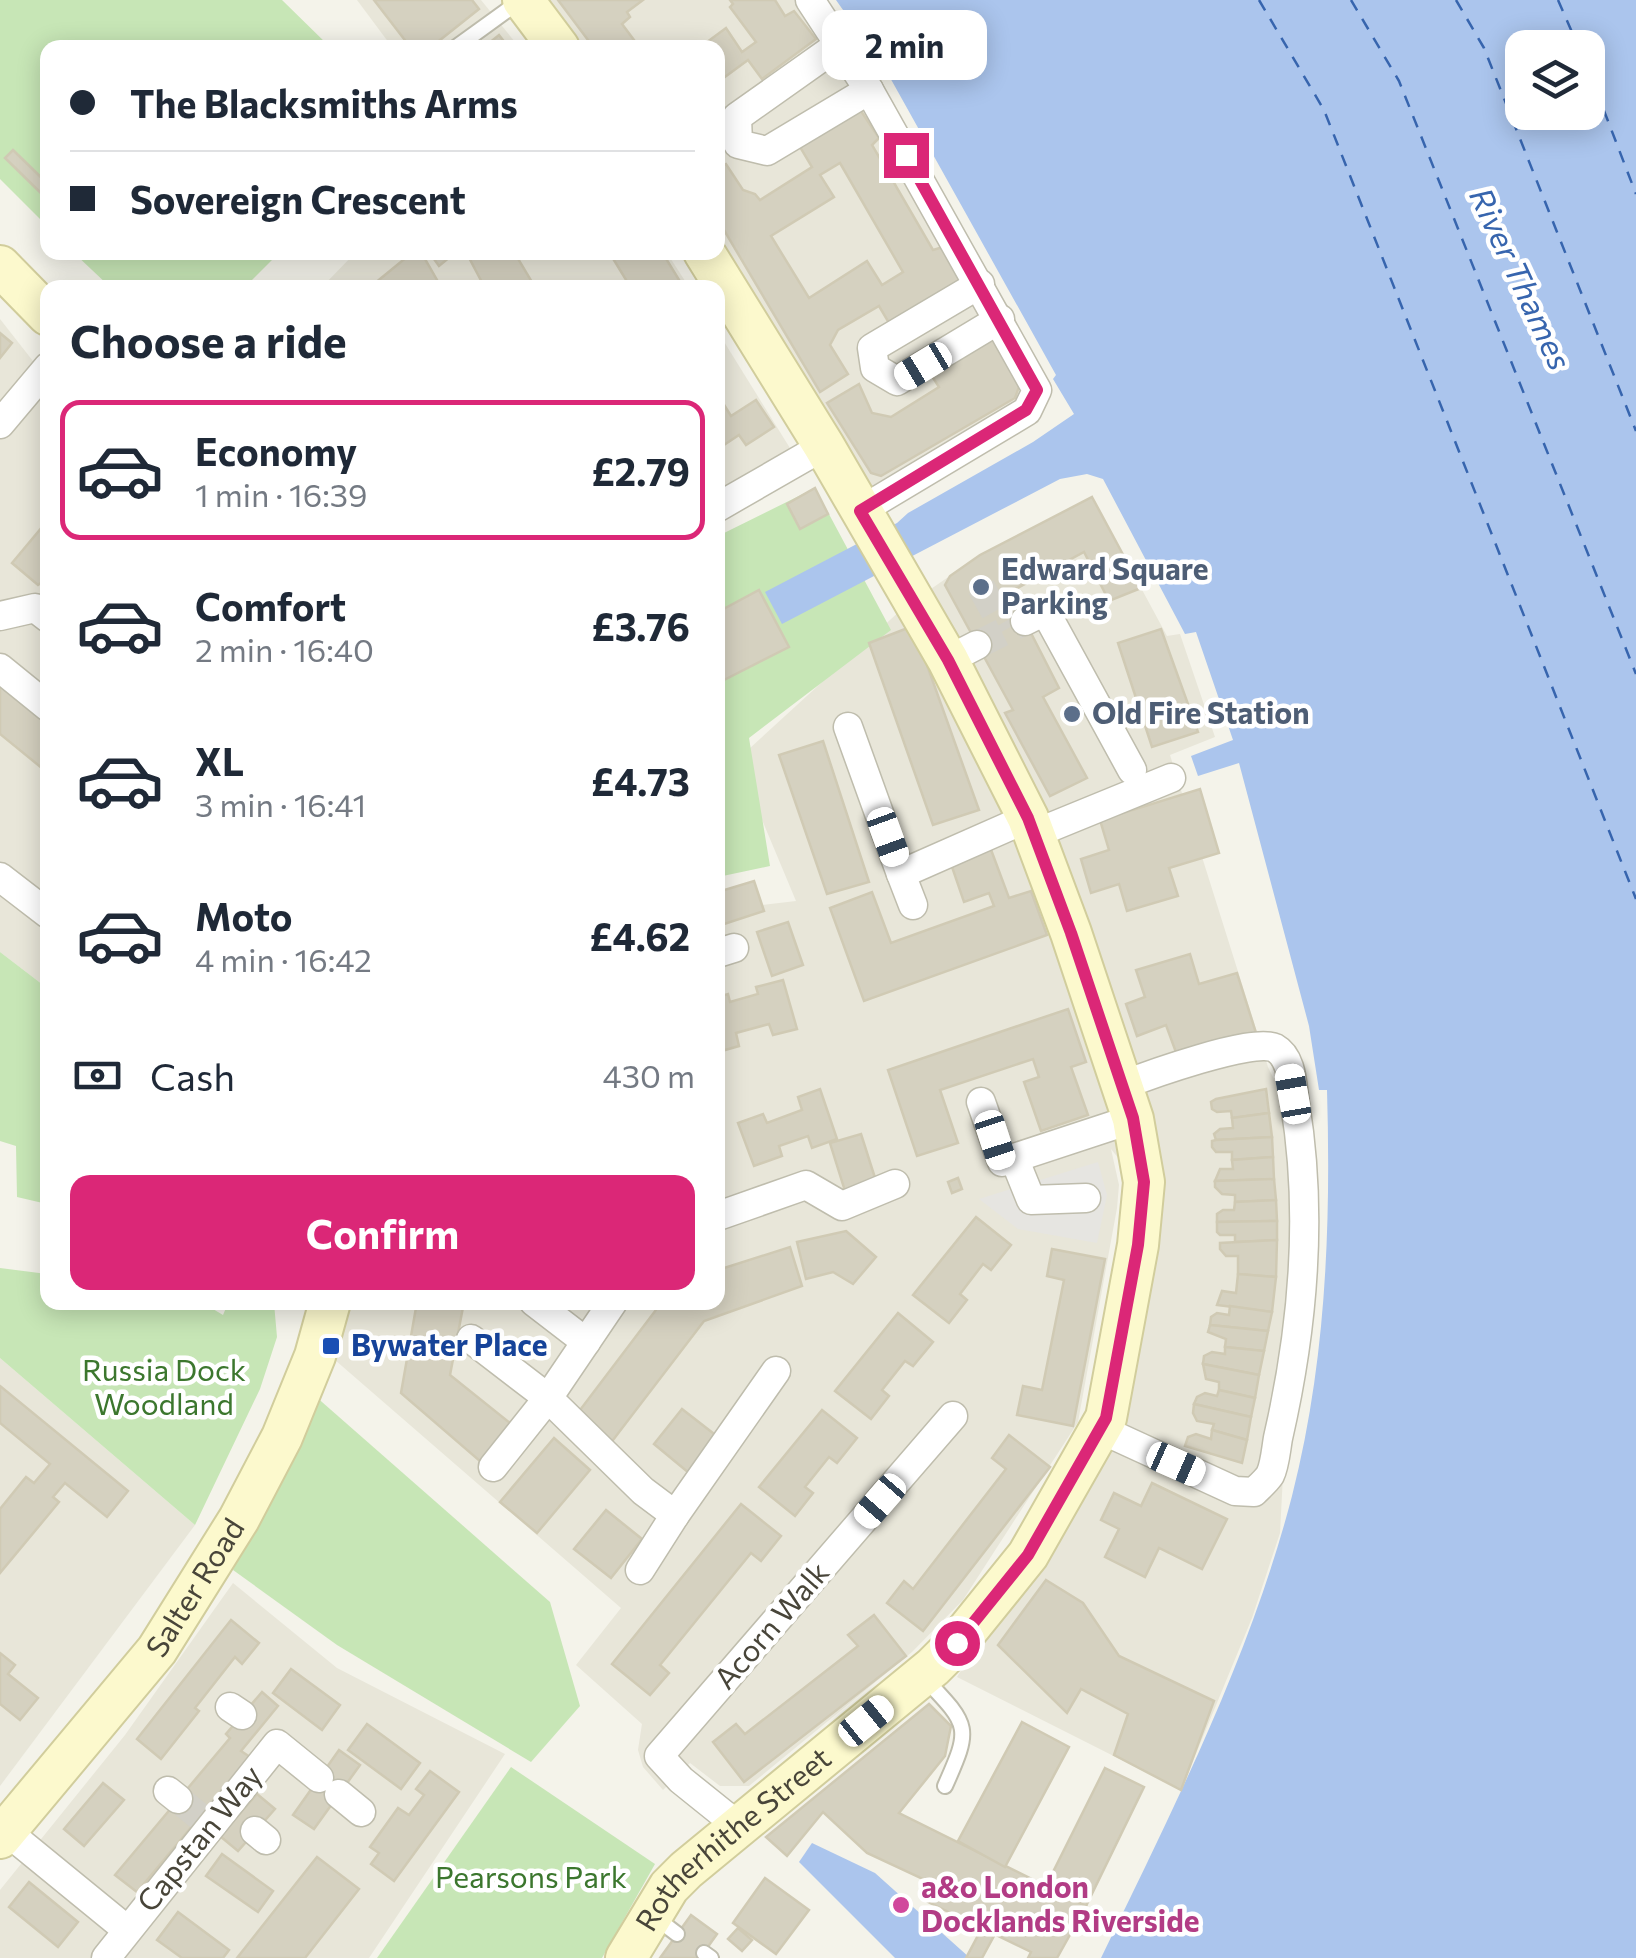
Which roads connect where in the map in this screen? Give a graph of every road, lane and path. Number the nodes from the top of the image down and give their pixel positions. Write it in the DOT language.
graph roads {
  1 [pos="522,0"];
  2 [pos="810,0"];
  3 [pos="466,40"];
  4 [pos="552,40"];
  5 [pos="840,44"];
  6 [pos="869,90"];
  7 [pos="0,266"];
  8 [pos="980,284"];
  9 [pos="725,286"];
  10 [pos="40,307"];
  11 [pos="1000,319"];
  12 [pos="40,376"];
  13 [pos="0,424"];
  14 [pos="824,446"];
  15 [pos="725,502"];
  16 [pos="863,517"];
  17 [pos="40,612"];
  18 [pos="0,616"];
  19 [pos="1025,621"];
  20 [pos="0,668"];
  21 [pos="40,700"];
  22 [pos="848,727"];
  23 [pos="1132,770"];
  24 [pos="1171,778"];
  25 [pos="1031,826"];
  26 [pos="902,874"];
  27 [pos="0,877"];
  28 [pos="913,905"];
  29 [pos="40,908"];
  30 [pos="981,1102"];
  31 [pos="1127,1102"];
  32 [pos="1014,1158"];
  33 [pos="895,1184"];
  34 [pos="1086,1198"];
  35 [pos="725,1214"];
  36 [pos="328,1310"];
  37 [pos="544,1310"];
  38 [pos="608,1310"];
  39 [pos="471,1340"];
  40 [pos="586,1342"];
  41 [pos="776,1371"];
  42 [pos="548,1398"];
  43 [pos="953,1416"];
  44 [pos="1100,1429"];
  45 [pos="493,1468"];
  46 [pos="676,1514"];
  47 [pos="640,1570"];
  48 [pos="922,1676"];
  49 [pos="945,1786"];
  50 [pos="339,1795"];
  51 [pos="737,1825"];
  52 [pos="2,1832"];
  53 [pos="126,1930"];
  54 [pos="106,1958"];
  55 [pos="626,1958"];
  1 -- 3 [label="lane"];
  1 -- 4 [label="street"];
  2 -- 5 [label="street"];
  5 -- 6 [label="street"];
  5 -- 6 [label="street"];
  6 -- 8 [label="street"];
  7 -- 10 [label="street"];
  8 -- 11 [label="street"];
  8 -- 11 [label="street"];
  9 -- 14 [label="street, Rotherhithe Street"];
  11 -- 16 [label="street"];
  12 -- 13 [label="street"];
  14 -- 15 [label="street"];
  14 -- 16 [label="street, Rotherhithe Street"];
  16 -- 25 [label="street, Rotherhithe Street"];
  17 -- 18 [label="street"];
  19 -- 23 [label="street"];
  20 -- 21 [label="street"];
  22 -- 26 [label="street"];
  24 -- 25 [label="street"];
  25 -- 26 [label="street"];
  25 -- 31 [label="street, Rotherhithe Street"];
  26 -- 28 [label="street"];
  27 -- 29 [label="street"];
  30 -- 32 [label="street"];
  31 -- 32 [label="street"];
  31 -- 44 [label="street, Rotherhithe Street"];
  31 -- 44 [label="street"];
  32 -- 34 [label="street"];
  33 -- 35 [label="street"];
  36 -- 52 [label="street, Salter Road"];
  37 -- 40 [label="street"];
  38 -- 40 [label="street"];
  39 -- 42 [label="street"];
  40 -- 42 [label="street"];
  41 -- 46 [label="street"];
  42 -- 45 [label="street"];
  42 -- 46 [label="street"];
  43 -- 51 [label="street, Acorn Walk"];
  44 -- 48 [label="street, Rotherhithe Street"];
  46 -- 47 [label="street"];
  48 -- 49 [label="lane"];
  48 -- 51 [label="street, Rotherhithe Street"];
  50 -- 53 [label="street, Capstan Way"];
  51 -- 55 [label="street, Rotherhithe Street"];
  52 -- 53 [label="street, Capstan Way"];
  53 -- 54 [label="street, Capstan Way"];
}
